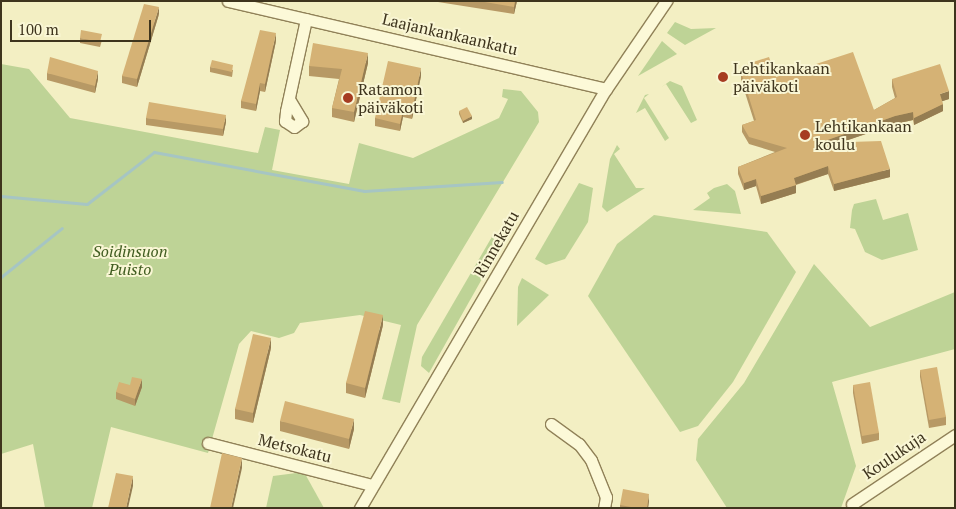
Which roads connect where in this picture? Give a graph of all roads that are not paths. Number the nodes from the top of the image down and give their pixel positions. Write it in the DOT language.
graph roads {
  1 [pos="228,1"];
  2 [pos="666,1"];
  3 [pos="306,19"];
  4 [pos="606,89"];
  5 [pos="289,99"];
  6 [pos="551,424"];
  7 [pos="955,435"];
  8 [pos="208,443"];
  9 [pos="372,486"];
  10 [pos="852,504"];
  11 [pos="360,508"];
  12 [pos="604,508"];
  1 -- 3 [label="street, Laajankankaankatu"];
  2 -- 4 [label="street, Rinnekatu"];
  3 -- 4 [label="street, Laajankankaankatu"];
  3 -- 5 [label="street"];
  4 -- 9 [label="street, Rinnekatu"];
  6 -- 12 [label="street"];
  7 -- 10 [label="street, Koulukuja"];
  8 -- 9 [label="street, Metsokatu"];
  9 -- 11 [label="street, Rinnekatu"];
}
